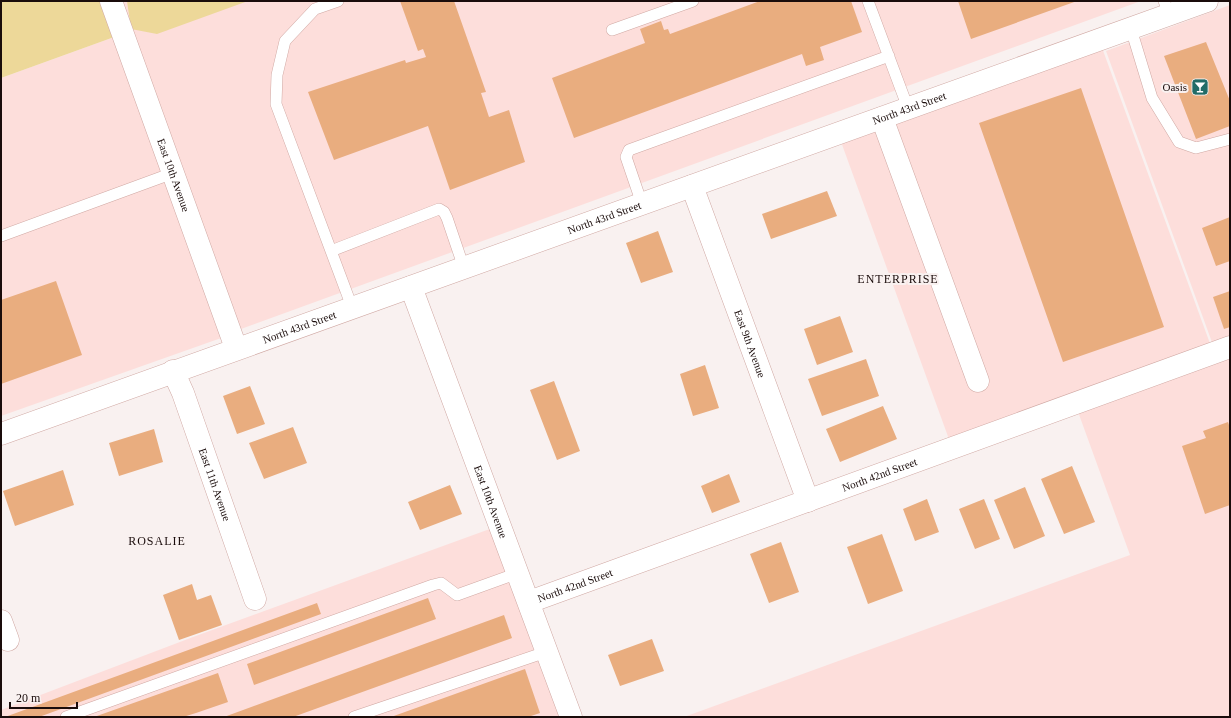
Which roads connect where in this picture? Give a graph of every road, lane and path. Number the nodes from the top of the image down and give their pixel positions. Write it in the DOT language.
graph roads {
  1 [pos="110,1"];
  2 [pos="338,1"];
  3 [pos="693,1"];
  4 [pos="868,1"];
  5 [pos="1207,1"];
  6 [pos="1167,8"];
  7 [pos="1131,29"];
  8 [pos="612,30"];
  9 [pos="889,56"];
  10 [pos="908,108"];
  11 [pos="882,118"];
  12 [pos="1230,140"];
  13 [pos="173,173"];
  14 [pos="692,186"];
  15 [pos="642,204"];
  16 [pos="1,236"];
  17 [pos="331,251"];
  18 [pos="464,268"];
  19 [pos="411,287"];
  20 [pos="352,307"];
  21 [pos="1230,347"];
  22 [pos="236,348"];
  23 [pos="173,371"];
  24 [pos="978,381"];
  25 [pos="1,434"];
  26 [pos="808,501"];
  27 [pos="518,573"];
  28 [pos="255,599"];
  29 [pos="529,602"];
  30 [pos="546,652"];
  31 [pos="66,717"];
  32 [pos="354,717"];
  33 [pos="571,717"];
  1 -- 13 [label="street, East 10th Avenue"];
  2 -- 17 [label="lane"];
  3 -- 8 [label="lane"];
  4 -- 9 [label="lane"];
  5 -- 6 [label="street, North 43rd Street"];
  6 -- 7 [label="street, North 43rd Street"];
  7 -- 10 [label="street, North 43rd Street"];
  7 -- 12 [label="lane"];
  9 -- 10 [label="lane"];
  9 -- 15 [label="lane"];
  10 -- 11 [label="street, North 43rd Street"];
  11 -- 14 [label="street, North 43rd Street"];
  11 -- 24 [label="street"];
  13 -- 16 [label="lane"];
  13 -- 22 [label="street, East 10th Avenue"];
  14 -- 15 [label="street, North 43rd Street"];
  14 -- 26 [label="street, East 9th Avenue"];
  15 -- 18 [label="street, North 43rd Street"];
  17 -- 18 [label="lane"];
  17 -- 20 [label="lane"];
  18 -- 19 [label="street, North 43rd Street"];
  19 -- 20 [label="street, North 43rd Street"];
  19 -- 27 [label="street, East 10th Avenue"];
  20 -- 22 [label="street, North 43rd Street"];
  21 -- 26 [label="street, North 42nd Street"];
  22 -- 23 [label="street, North 43rd Street"];
  23 -- 25 [label="street, North 43rd Street"];
  23 -- 28 [label="street, East 11th Avenue"];
  26 -- 29 [label="street, North 42nd Street"];
  27 -- 29 [label="street, East 10th Avenue"];
  27 -- 31 [label="lane"];
  29 -- 30 [label="street, East 10th Avenue"];
  30 -- 32 [label="lane"];
  30 -- 33 [label="street, East 10th Avenue"];
}
